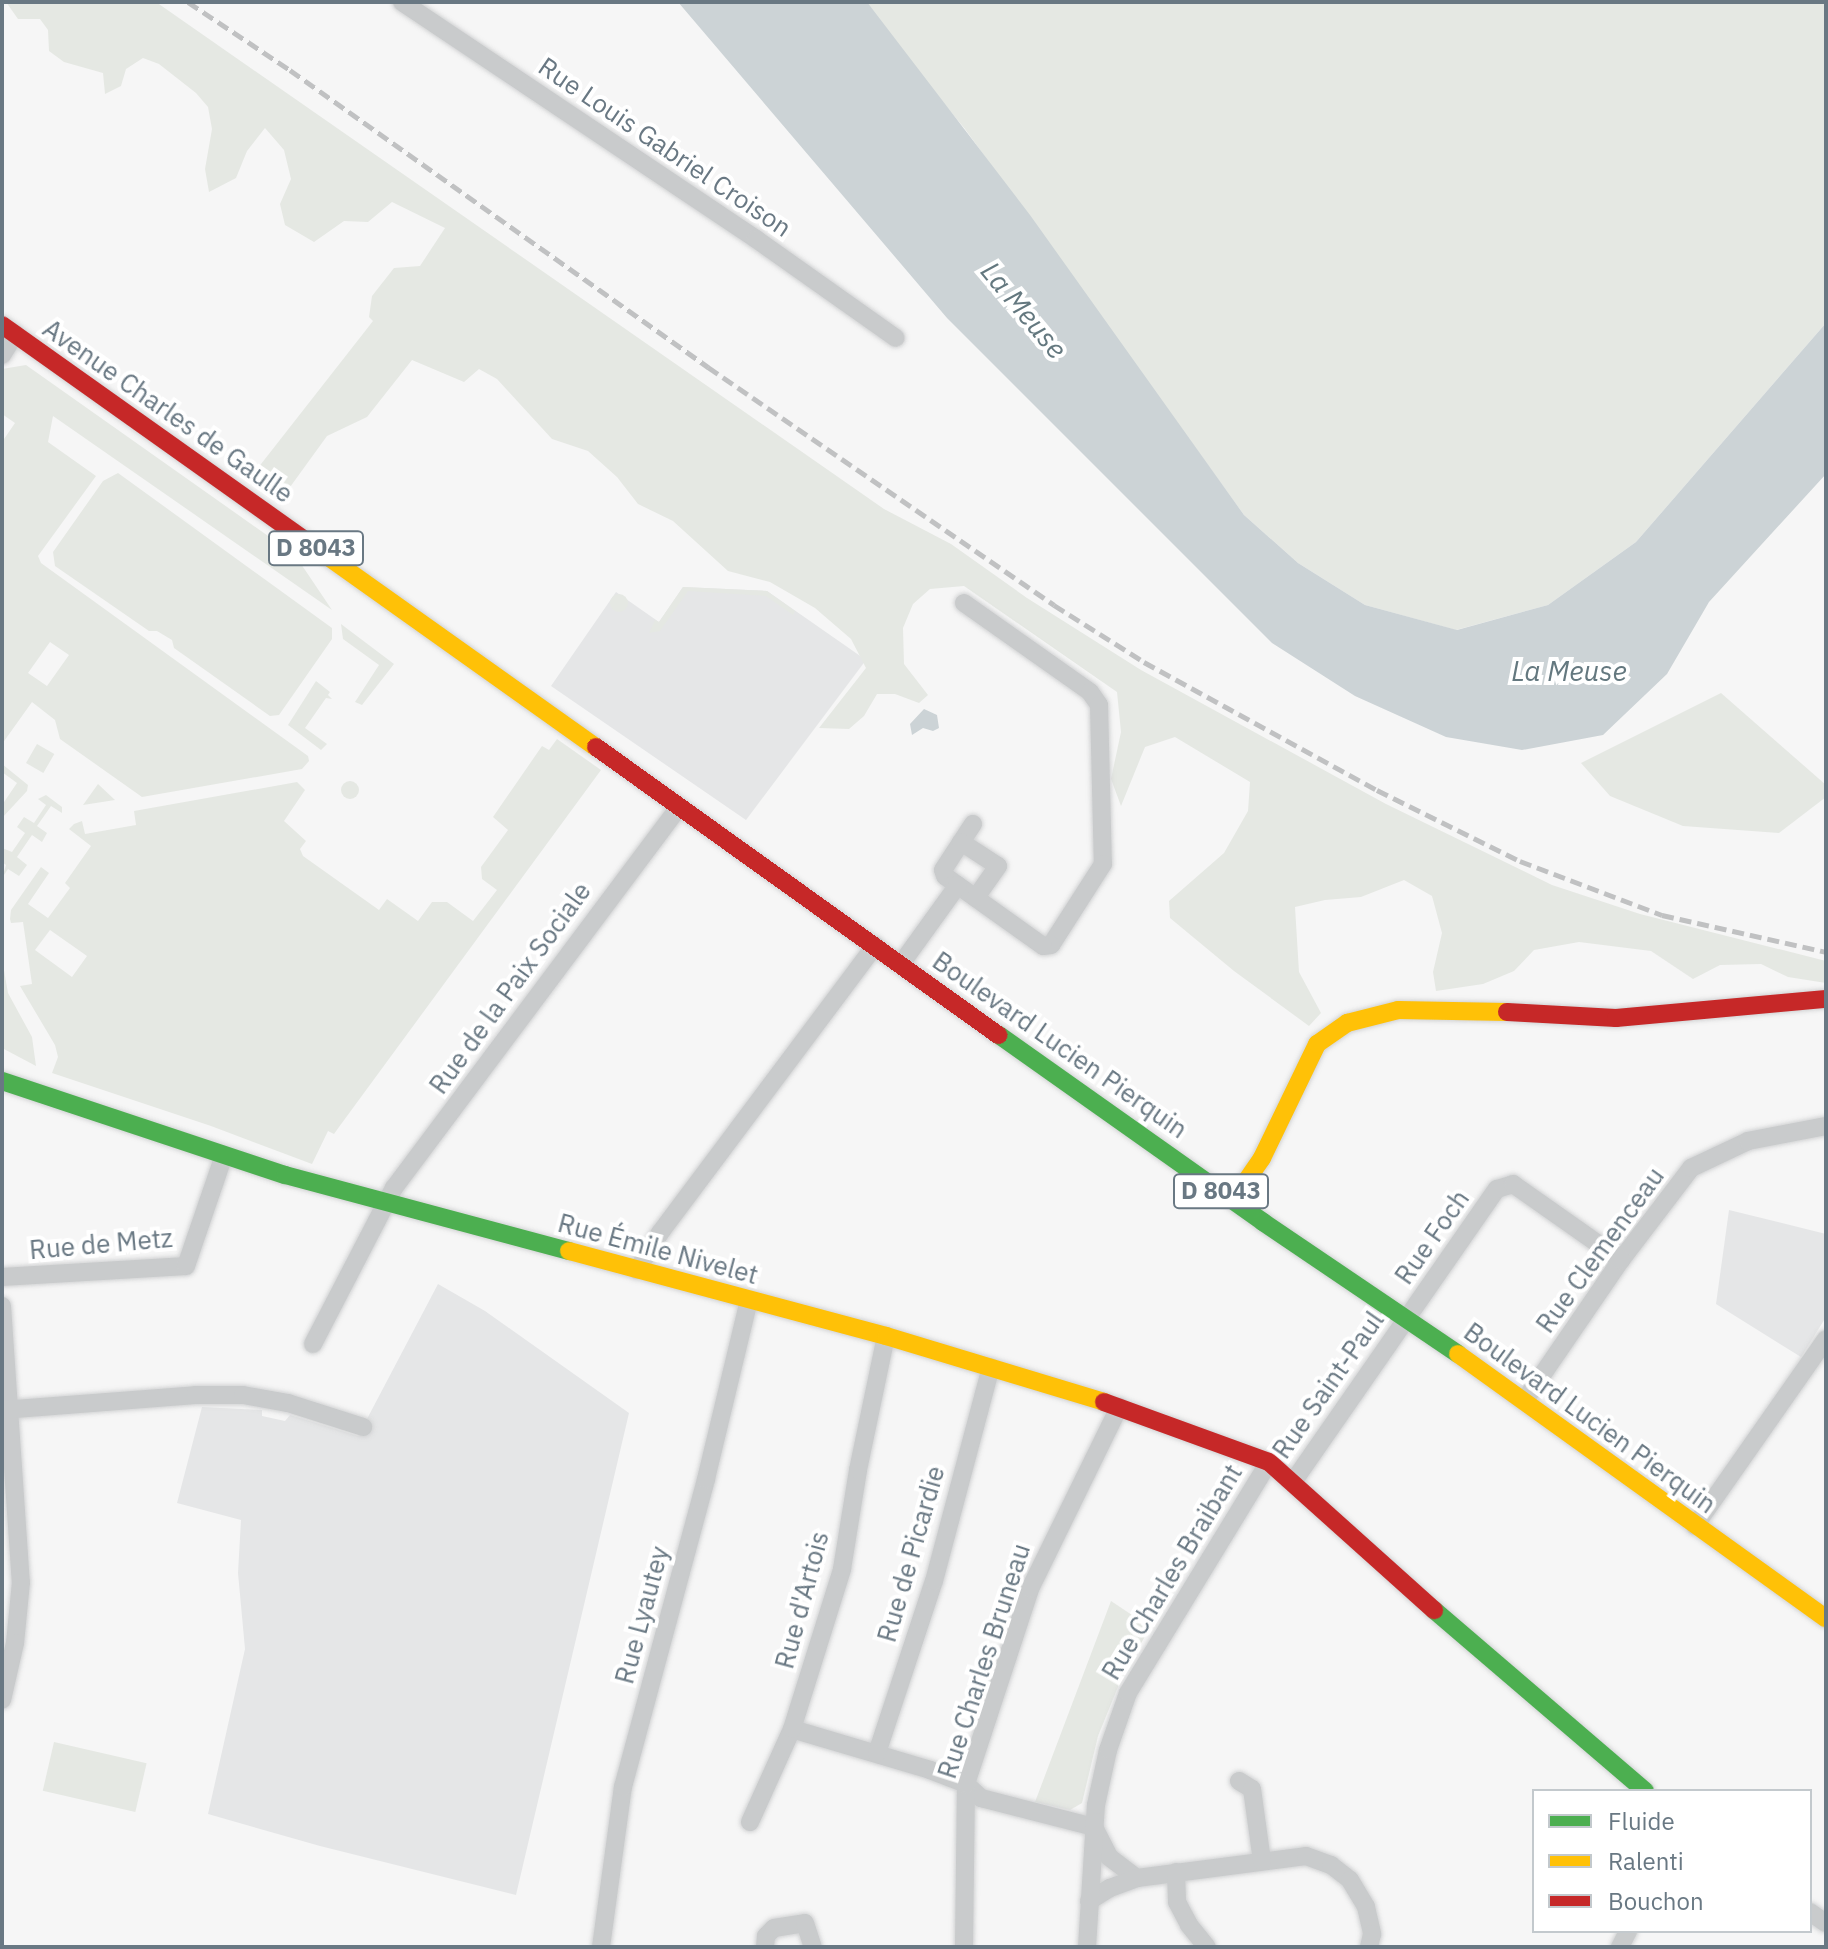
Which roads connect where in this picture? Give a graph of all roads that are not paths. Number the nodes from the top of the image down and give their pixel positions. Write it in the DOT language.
graph roads {
  1 [pos="402,2"];
  2 [pos="9,330"];
  3 [pos="896,338"];
  4 [pos="2,355"];
  5 [pos="964,603"];
  6 [pos="617,763"];
  7 [pos="679,807"];
  8 [pos="973,824"];
  9 [pos="961,842"];
  10 [pos="958,885"];
  11 [pos="976,898"];
  12 [pos="875,946"];
  13 [pos="901,964"];
  14 [pos="1826,999"];
  15 [pos="2,1081"];
  16 [pos="1826,1126"];
  17 [pos="224,1155"];
  18 [pos="1233,1200"];
  19 [pos="386,1203"];
  20 [pos="1621,1260"];
  21 [pos="637,1270"];
  22 [pos="2,1277"];
  23 [pos="749,1300"];
  24 [pos="2,1306"];
  25 [pos="1407,1319"];
  26 [pos="886,1336"];
  27 [pos="1826,1339"];
  28 [pos="313,1344"];
  29 [pos="991,1367"];
  30 [pos="1525,1400"];
  31 [pos="1119,1407"];
  32 [pos="5,1410"];
  33 [pos="363,1427"];
  34 [pos="1269,1462"];
  35 [pos="1293,1482"];
  36 [pos="1695,1526"];
  37 [pos="1826,1618"];
  38 [pos="2,1700"];
  39 [pos="792,1729"];
  40 [pos="877,1753"];
  41 [pos="1239,1781"];
  42 [pos="966,1784"];
  43 [pos="1643,1789"];
  44 [pos="750,1822"];
  45 [pos="1094,1827"];
  46 [pos="1262,1861"];
  47 [pos="1176,1872"];
  48 [pos="1137,1878"];
  49 [pos="1089,1901"];
  50 [pos="601,1947"];
  51 [pos="765,1947"];
  52 [pos="813,1947"];
  53 [pos="964,1947"];
  54 [pos="1087,1947"];
  55 [pos="1207,1947"];
  56 [pos="1369,1947"];
  1 -- 3 [label="street, Rue Louis Gabriel Croison"];
  2 -- 4 [label="street"];
  2 -- 6 [label="street, Avenue Charles de Gaulle / D 8043"];
  5 -- 11 [label="street"];
  6 -- 7 [label="street, Boulevard Lucien Pierquin / D 8043"];
  7 -- 12 [label="street, Boulevard Lucien Pierquin / D 8043"];
  7 -- 19 [label="street, Rue de la Paix Sociale"];
  8 -- 9 [label="street"];
  9 -- 10 [label="street"];
  9 -- 11 [label="street"];
  10 -- 11 [label="street"];
  10 -- 13 [label="street"];
  12 -- 13 [label="street, Boulevard Lucien Pierquin / D 8043"];
  12 -- 21 [label="street"];
  13 -- 18 [label="street, Boulevard Lucien Pierquin / D 8043"];
  14 -- 18 [label="street"];
  15 -- 17 [label="street, Rue Émile Nivelet"];
  16 -- 20 [label="street, Rue Clemenceau"];
  17 -- 19 [label="street, Rue Émile Nivelet"];
  17 -- 22 [label="street, Rue de Metz"];
  18 -- 25 [label="street, Boulevard Lucien Pierquin / D 8043"];
  19 -- 21 [label="street, Rue Émile Nivelet"];
  19 -- 28 [label="street, Rue de la Paix Sociale"];
  20 -- 25 [label="street, Rue Foch"];
  20 -- 30 [label="street, Rue Clemenceau"];
  21 -- 23 [label="street, Rue Émile Nivelet"];
  23 -- 26 [label="street, Rue Émile Nivelet"];
  23 -- 50 [label="street, Rue Lyautey"];
  24 -- 32 [label="street"];
  25 -- 30 [label="street, Boulevard Lucien Pierquin / D 8043"];
  25 -- 35 [label="street, Rue Saint-Paul"];
  26 -- 29 [label="street, Rue Émile Nivelet"];
  26 -- 39 [label="street, Rue d'Artois"];
  27 -- 36 [label="street"];
  29 -- 31 [label="street, Rue Émile Nivelet"];
  29 -- 40 [label="street, Rue de Picardie"];
  30 -- 36 [label="street, Boulevard Lucien Pierquin / D 8043"];
  31 -- 34 [label="street, Rue Émile Nivelet"];
  31 -- 42 [label="street, Rue Charles Bruneau"];
  32 -- 33 [label="street"];
  32 -- 38 [label="street"];
  34 -- 35 [label="street, Rue Émile Nivelet"];
  34 -- 45 [label="street, Rue Charles Braibant"];
  35 -- 43 [label="street, Rue Émile Nivelet"];
  36 -- 37 [label="street, Boulevard Lucien Pierquin / D 8043"];
  39 -- 40 [label="street"];
  39 -- 44 [label="street, Rue d'Artois"];
  40 -- 42 [label="street"];
  41 -- 46 [label="street"];
  42 -- 45 [label="street"];
  42 -- 53 [label="street, Rue Charles Bruneau"];
  45 -- 48 [label="street"];
  45 -- 49 [label="street, Rue Charles Braibant"];
  46 -- 47 [label="street"];
  46 -- 56 [label="street"];
  47 -- 48 [label="street"];
  47 -- 55 [label="street"];
  48 -- 49 [label="street"];
  49 -- 54 [label="street, Rue Charles Braibant"];
  51 -- 52 [label="street"];
}
